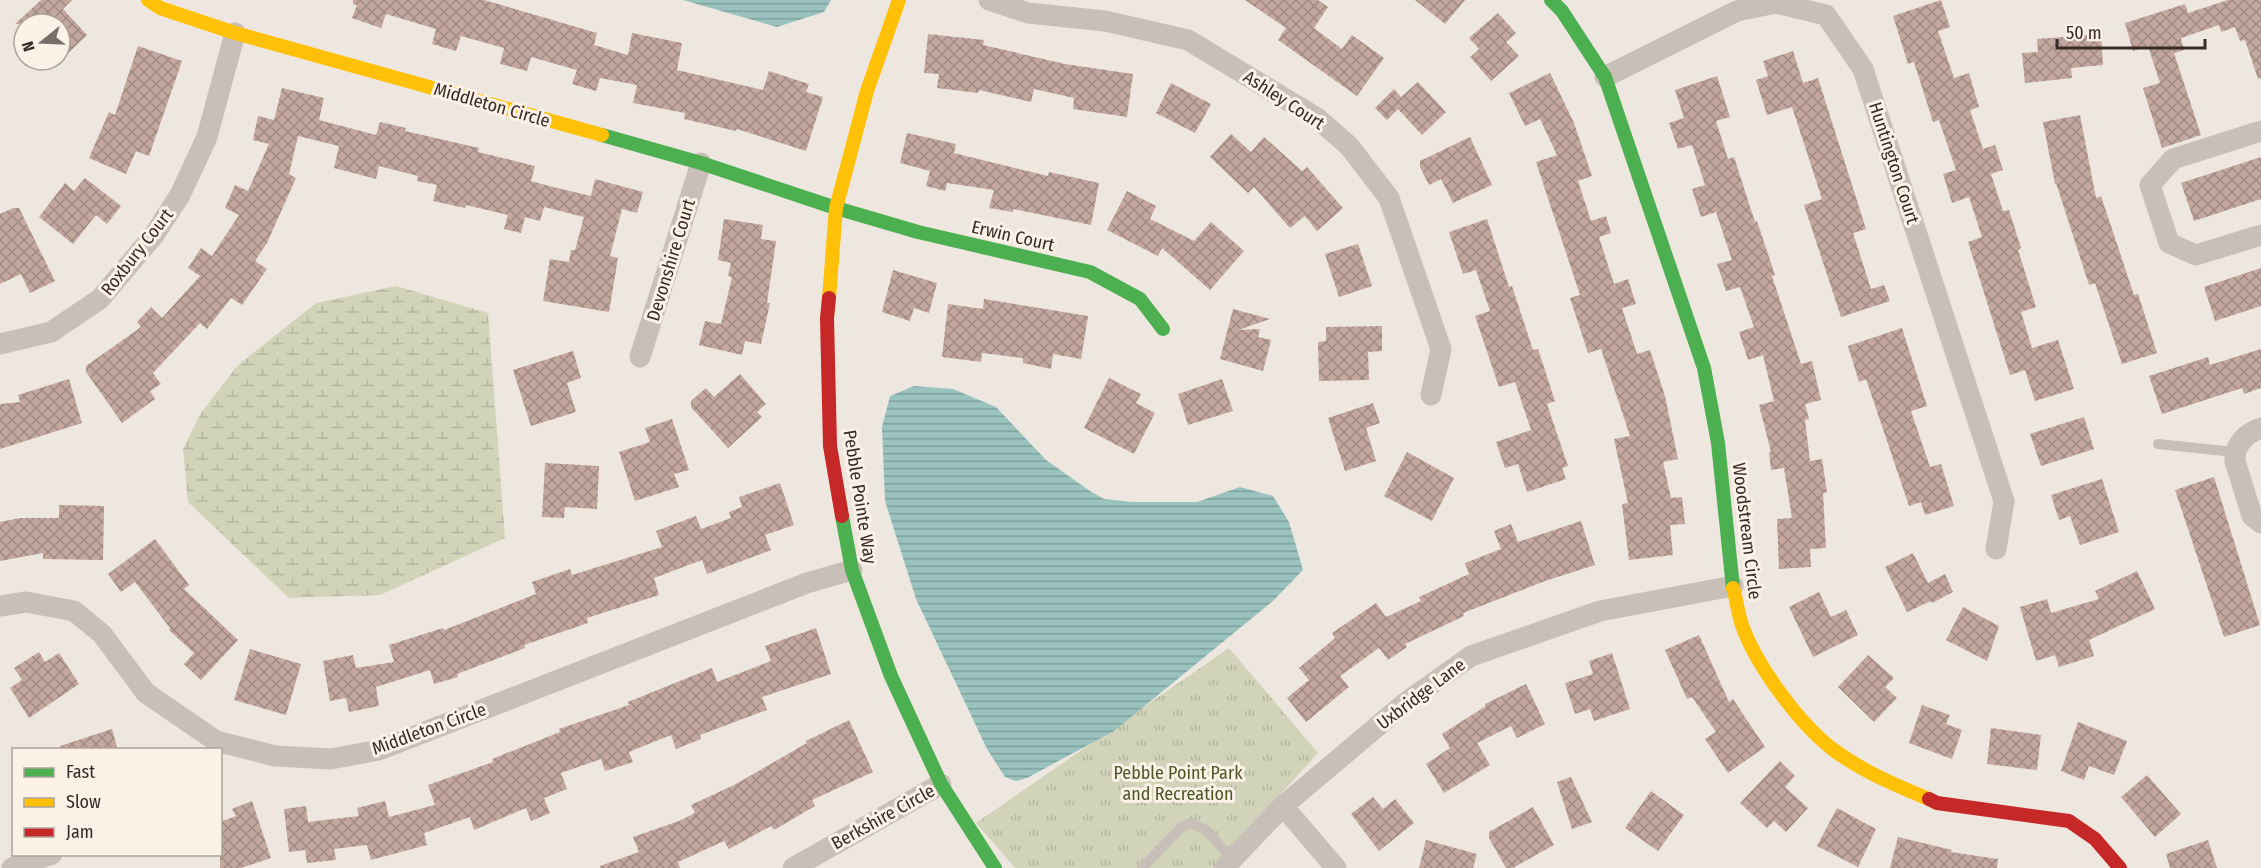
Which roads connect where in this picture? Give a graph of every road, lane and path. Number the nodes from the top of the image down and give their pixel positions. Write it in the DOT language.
graph roads {
  1 [pos="148,0"];
  2 [pos="899,0"];
  3 [pos="989,0"];
  4 [pos="1551,0"];
  5 [pos="235,33"];
  6 [pos="1605,77"];
  7 [pos="2261,131"];
  8 [pos="701,163"];
  9 [pos="836,208"];
  10 [pos="2261,235"];
  11 [pos="1163,329"];
  12 [pos="0,344"];
  13 [pos="640,357"];
  14 [pos="1431,395"];
  15 [pos="2261,428"];
  16 [pos="2158,444"];
  17 [pos="2234,452"];
  18 [pos="2261,523"];
  19 [pos="1996,549"];
  20 [pos="852,570"];
  21 [pos="1733,586"];
  22 [pos="0,606"];
  23 [pos="213,745"];
  24 [pos="941,784"];
  25 [pos="1283,806"];
  26 [pos="49,856"];
  27 [pos="1228,864"];
  28 [pos="12,868"];
  29 [pos="793,868"];
  30 [pos="995,868"];
  31 [pos="1142,868"];
  32 [pos="1335,868"];
  33 [pos="2120,868"];
  1 -- 5 [label="street, Middleton Circle"];
  2 -- 9 [label="street, Pebble Pointe Way"];
  3 -- 14 [label="street, Ashley Court"];
  4 -- 6 [label="street, Woodstream Circle"];
  5 -- 8 [label="street, Middleton Circle"];
  5 -- 12 [label="street, Roxbury Court"];
  6 -- 19 [label="street, Huntington Court"];
  6 -- 21 [label="street, Woodstream Circle"];
  7 -- 10 [label="street"];
  8 -- 9 [label="street, Middleton Circle"];
  8 -- 13 [label="street, Devonshire Court"];
  9 -- 11 [label="street, Erwin Court"];
  9 -- 20 [label="street, Pebble Pointe Way"];
  15 -- 17 [label="street"];
  16 -- 17 [label="lane"];
  17 -- 18 [label="street"];
  20 -- 23 [label="street, Middleton Circle"];
  20 -- 24 [label="street, Pebble Pointe Way"];
  21 -- 25 [label="street, Uxbridge Lane"];
  21 -- 33 [label="street, Woodstream Circle"];
  22 -- 23 [label="street, Middleton Circle"];
  24 -- 29 [label="street, Berkshire Circle"];
  24 -- 30 [label="street, Pebble Pointe Way"];
  25 -- 27 [label="street, Uxbridge Lane"];
  25 -- 32 [label="street"];
  26 -- 28 [label="street"];
  27 -- 31 [label="lane"];
}
